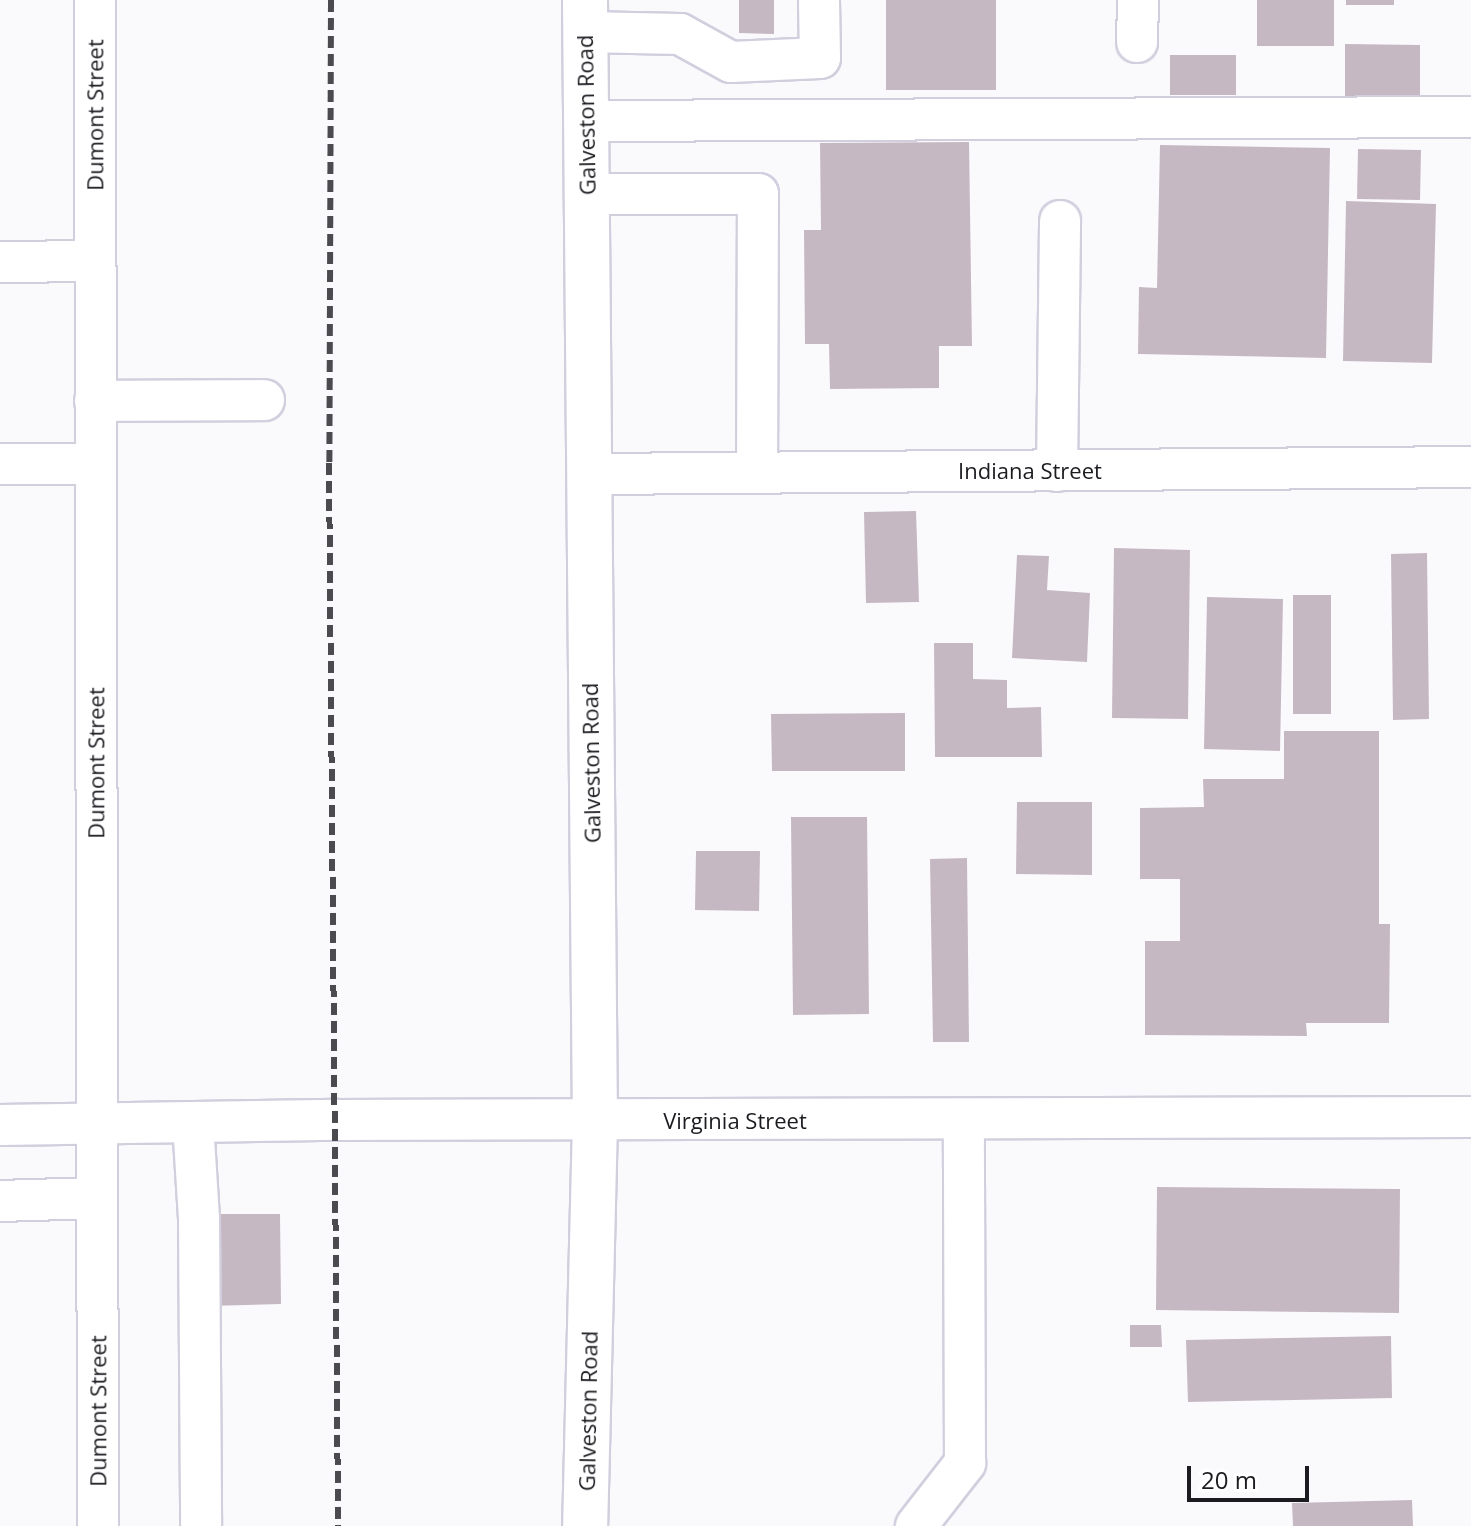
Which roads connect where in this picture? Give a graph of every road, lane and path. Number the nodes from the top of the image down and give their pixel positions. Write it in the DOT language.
graph roads {
  1 [pos="95,0"];
  2 [pos="819,0"];
  3 [pos="1138,0"];
  4 [pos="585,16"];
  5 [pos="1137,42"];
  6 [pos="1471,117"];
  7 [pos="586,121"];
  8 [pos="587,194"];
  9 [pos="1060,221"];
  10 [pos="95,261"];
  11 [pos="0,262"];
  12 [pos="264,400"];
  13 [pos="95,401"];
  14 [pos="0,464"];
  15 [pos="96,464"];
  16 [pos="1471,467"];
  17 [pos="1057,471"];
  18 [pos="757,473"];
  19 [pos="589,474"];
  20 [pos="1471,1117"];
  21 [pos="964,1120"];
  22 [pos="595,1122"];
  23 [pos="193,1123"];
  24 [pos="97,1124"];
  25 [pos="0,1125"];
  26 [pos="97,1198"];
  27 [pos="0,1201"];
  28 [pos="98,1526"];
  29 [pos="201,1526"];
  30 [pos="585,1526"];
  31 [pos="916,1526"];
  1 -- 10 [label="street, Dumont Street"];
  2 -- 4 [label="street"];
  3 -- 5 [label="street"];
  4 -- 7 [label="main road, Galveston Road"];
  6 -- 7 [label="street"];
  7 -- 8 [label="main road, Galveston Road"];
  8 -- 18 [label="street"];
  8 -- 19 [label="main road, Galveston Road"];
  9 -- 17 [label="street"];
  10 -- 11 [label="street"];
  10 -- 13 [label="street, Dumont Street"];
  12 -- 13 [label="street"];
  13 -- 15 [label="street, Dumont Street"];
  14 -- 15 [label="street"];
  15 -- 24 [label="street, Dumont Street"];
  16 -- 17 [label="street, Indiana Street"];
  17 -- 18 [label="street, Indiana Street"];
  18 -- 19 [label="street, Indiana Street"];
  19 -- 22 [label="main road, Galveston Road"];
  20 -- 21 [label="street, Virginia Street"];
  21 -- 22 [label="street, Virginia Street"];
  21 -- 31 [label="street"];
  22 -- 23 [label="street, Virginia Street"];
  22 -- 30 [label="main road, Galveston Road"];
  23 -- 24 [label="street, Virginia Street"];
  23 -- 29 [label="street"];
  24 -- 25 [label="street, Virginia Street"];
  24 -- 26 [label="street, Dumont Street"];
  26 -- 27 [label="street"];
  26 -- 28 [label="street, Dumont Street"];
}
